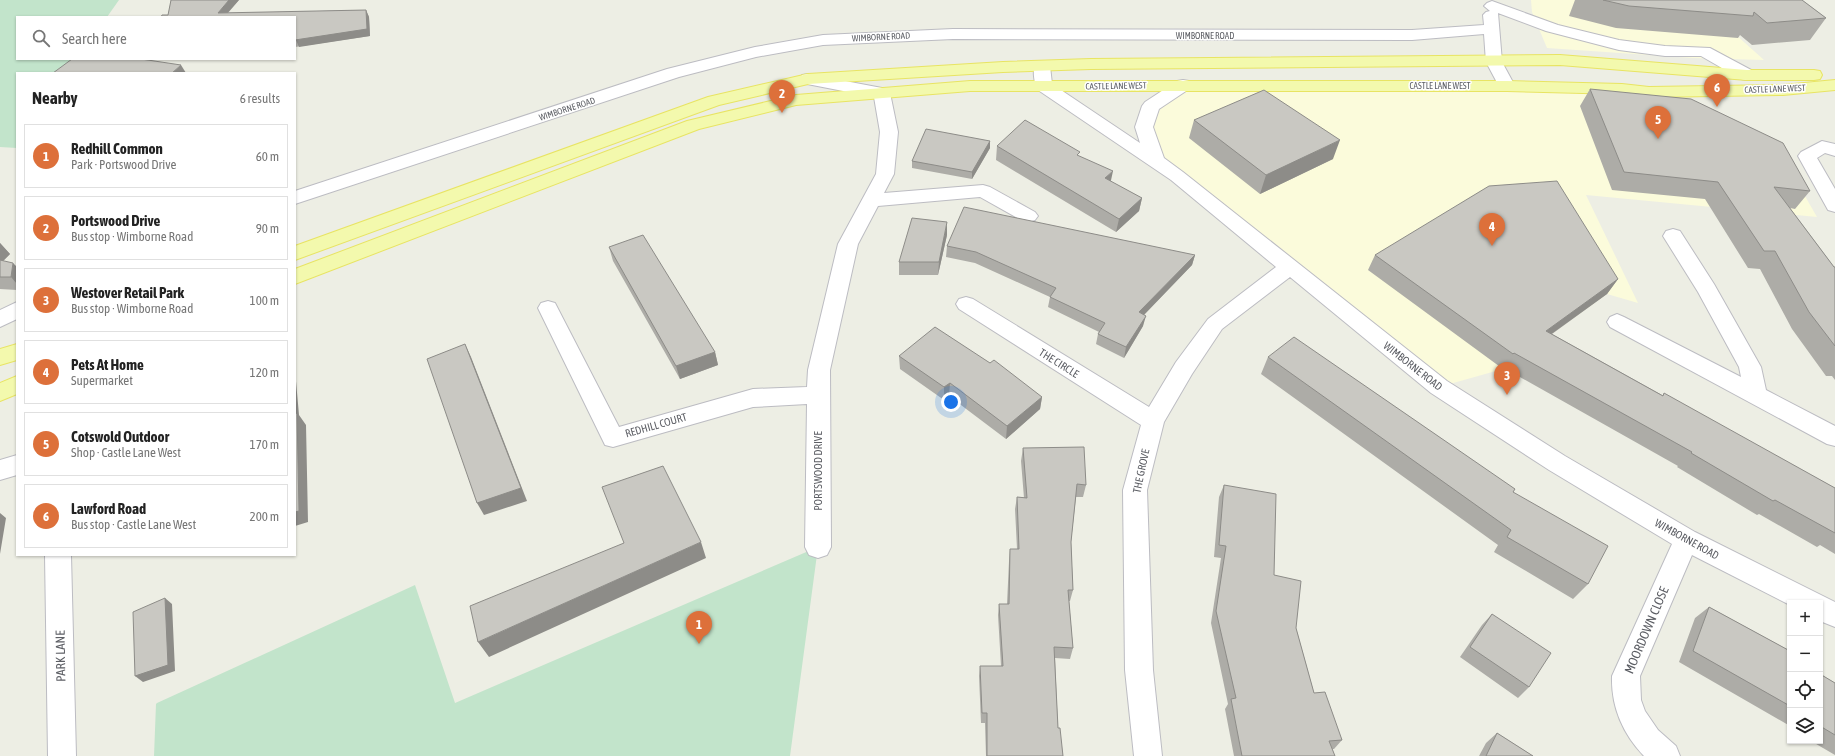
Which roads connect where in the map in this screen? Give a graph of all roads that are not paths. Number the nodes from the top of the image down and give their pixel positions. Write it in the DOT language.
graph roads {
  1 [pos="1491,3"];
  2 [pos="1491,29"];
  3 [pos="1494,62"];
  4 [pos="1042,66"];
  5 [pos="1835,71"];
  6 [pos="1747,75"];
  7 [pos="808,79"];
  8 [pos="1044,86"];
  9 [pos="1183,86"];
  10 [pos="1507,86"];
  11 [pos="1835,86"];
  12 [pos="882,93"];
  13 [pos="1835,150"];
  14 [pos="1156,160"];
  15 [pos="296,198"];
  16 [pos="871,200"];
  17 [pos="1835,206"];
  18 [pos="1028,216"];
  19 [pos="1673,236"];
  20 [pos="296,253"];
  21 [pos="1291,266"];
  22 [pos="296,277"];
  23 [pos="966,304"];
  24 [pos="548,308"];
  25 [pos="16,310"];
  26 [pos="0,318"];
  27 [pos="1617,322"];
  28 [pos="16,352"];
  29 [pos="0,357"];
  30 [pos="16,385"];
  31 [pos="0,392"];
  32 [pos="1756,394"];
  33 [pos="818,395"];
  34 [pos="1153,421"];
  35 [pos="1835,438"];
  36 [pos="16,465"];
  37 [pos="0,470"];
  38 [pos="1686,540"];
  39 [pos="818,547"];
  40 [pos="58,556"];
  41 [pos="1805,600"];
  42 [pos="1823,609"];
  43 [pos="1835,615"];
  44 [pos="62,756"];
  45 [pos="1148,756"];
  46 [pos="1666,756"];
  1 -- 2 [label="street"];
  1 -- 6 [label="street, CASTLE LANE WEST"];
  2 -- 3 [label="street"];
  2 -- 15 [label="street, WIMBORNE ROAD"];
  3 -- 4 [label="main road, CASTLE LANE WEST"];
  3 -- 6 [label="main road, CASTLE LANE WEST"];
  3 -- 10 [label="street"];
  4 -- 7 [label="main road"];
  4 -- 8 [label="street"];
  5 -- 6 [label="main road, CASTLE LANE WEST"];
  7 -- 12 [label="street"];
  7 -- 20 [label="main road"];
  8 -- 9 [label="main road, CASTLE LANE WEST"];
  8 -- 12 [label="main road"];
  8 -- 14 [label="street, WIMBORNE ROAD"];
  9 -- 10 [label="main road, CASTLE LANE WEST"];
  9 -- 14 [label="street"];
  10 -- 11 [label="main road, CASTLE LANE WEST"];
  12 -- 16 [label="street"];
  12 -- 22 [label="main road"];
  13 -- 17 [label="street"];
  14 -- 21 [label="street, WIMBORNE ROAD"];
  16 -- 18 [label="street"];
  16 -- 33 [label="street"];
  19 -- 32 [label="street"];
  21 -- 34 [label="street, THE GROVE"];
  21 -- 38 [label="street, WIMBORNE ROAD"];
  23 -- 34 [label="street, THE CIRCLE"];
  24 -- 33 [label="street, REDHILL COURT"];
  25 -- 26 [label="street"];
  27 -- 32 [label="street"];
  28 -- 29 [label="main road"];
  30 -- 31 [label="main road"];
  32 -- 35 [label="street"];
  33 -- 39 [label="street, PORTSWOOD DRIVE"];
  34 -- 45 [label="street, THE GROVE"];
  36 -- 37 [label="street"];
  38 -- 41 [label="street, WIMBORNE ROAD"];
  38 -- 46 [label="street, MOORDOWN CLOSE"];
  40 -- 44 [label="street, PARK LANE"];
  42 -- 43 [label="street"];
}
